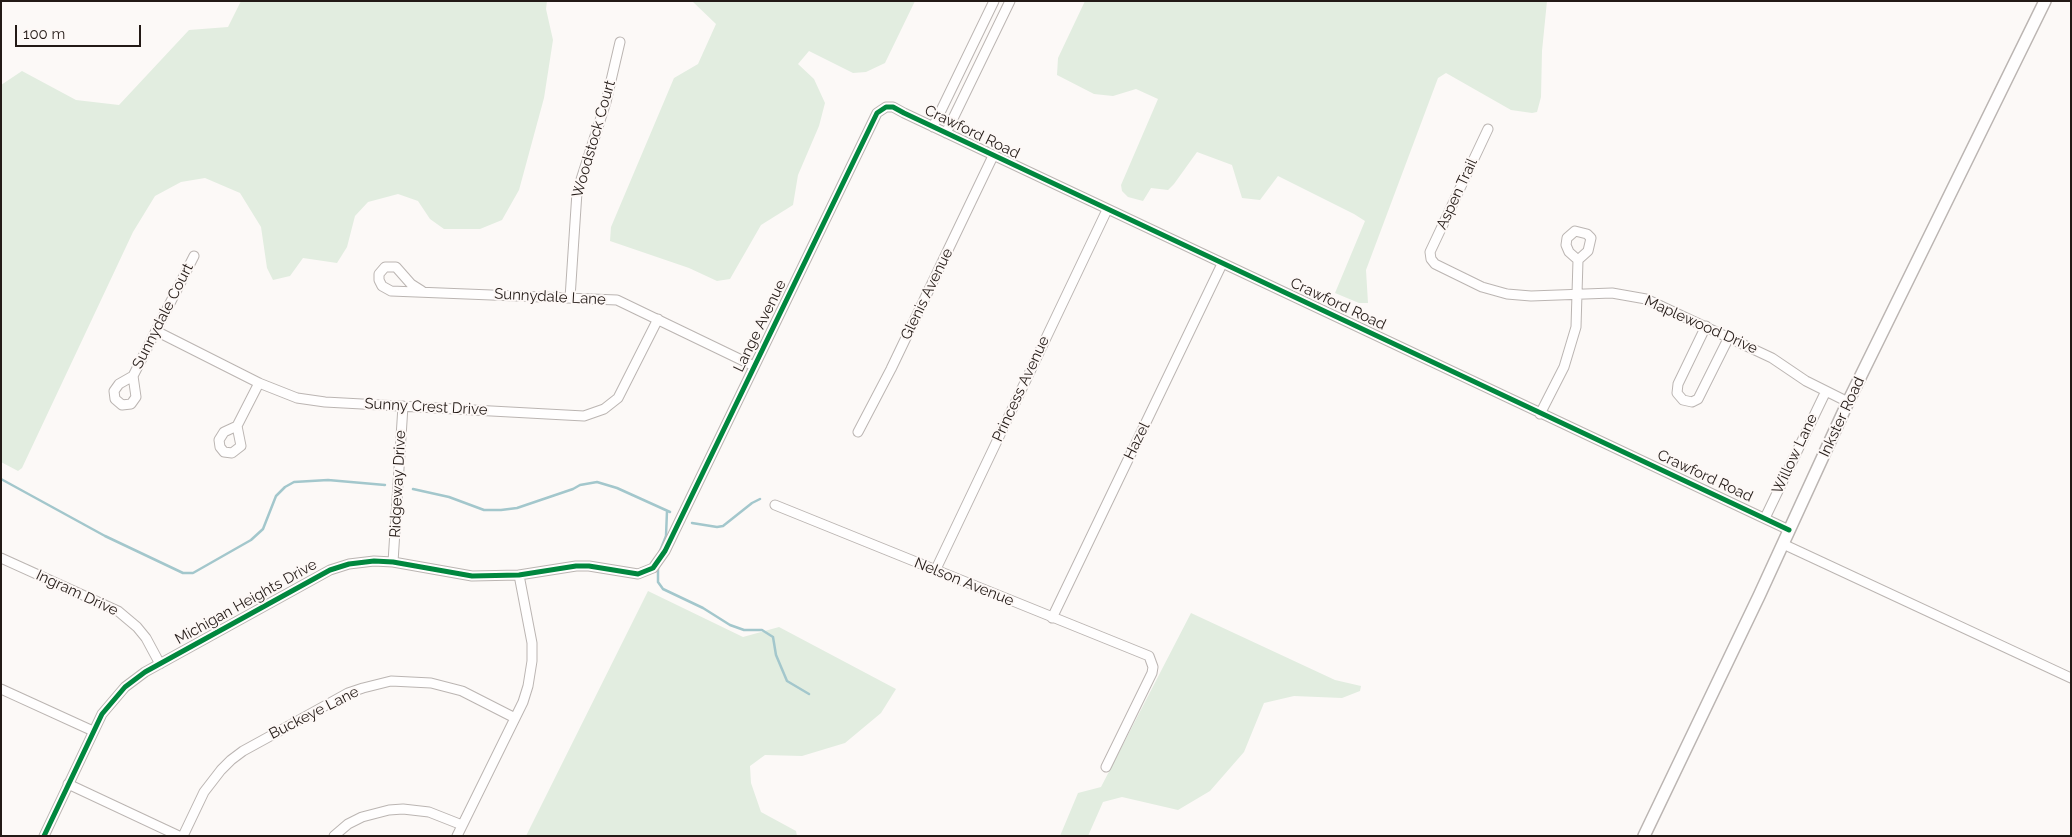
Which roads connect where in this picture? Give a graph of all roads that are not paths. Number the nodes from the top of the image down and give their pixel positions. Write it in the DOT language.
graph roads {
  1 [pos="994,1"];
  2 [pos="1010,1"];
  3 [pos="2045,1"];
  4 [pos="985,20"];
  5 [pos="998,26"];
  6 [pos="620,42"];
  7 [pos="877,113"];
  8 [pos="933,127"];
  9 [pos="1488,129"];
  10 [pos="946,133"];
  11 [pos="993,156"];
  12 [pos="1107,210"];
  13 [pos="194,256"];
  14 [pos="1431,259"];
  15 [pos="1578,260"];
  16 [pos="1222,264"];
  17 [pos="422,291"];
  18 [pos="1577,294"];
  19 [pos="570,298"];
  20 [pos="658,319"];
  21 [pos="1706,326"];
  22 [pos="156,331"];
  23 [pos="1729,337"];
  24 [pos="754,366"];
  25 [pos="133,376"];
  26 [pos="259,383"];
  27 [pos="1826,391"];
  28 [pos="1848,402"];
  29 [pos="403,406"];
  30 [pos="1540,414"];
  31 [pos="238,426"];
  32 [pos="858,432"];
  33 [pos="775,505"];
  34 [pos="1765,518"];
  35 [pos="1789,530"];
  36 [pos="1783,544"];
  37 [pos="665,550"];
  38 [pos="1,558"];
  39 [pos="393,562"];
  40 [pos="936,569"];
  41 [pos="519,575"];
  42 [pos="1052,618"];
  43 [pos="160,664"];
  44 [pos="2071,678"];
  45 [pos="1,689"];
  46 [pos="515,718"];
  47 [pos="93,731"];
  48 [pos="1106,767"];
  49 [pos="68,784"];
  50 [pos="462,825"];
  51 [pos="44,836"];
  52 [pos="181,836"];
  53 [pos="334,836"];
  54 [pos="457,836"];
  55 [pos="1644,836"];
  1 -- 4 [label="street"];
  2 -- 5 [label="street"];
  3 -- 28 [label="street, Inkster Road"];
  4 -- 5 [label="street"];
  4 -- 8 [label="street"];
  5 -- 10 [label="street"];
  6 -- 19 [label="street, Woodstock Court"];
  7 -- 8 [label="street, Crawford Road"];
  7 -- 24 [label="street, Lange Avenue"];
  8 -- 10 [label="street, Crawford Road"];
  9 -- 14 [label="street, Aspen Trail"];
  10 -- 11 [label="street, Crawford Road"];
  11 -- 12 [label="street, Crawford Road"];
  11 -- 32 [label="street, Glenis Avenue"];
  12 -- 16 [label="street, Crawford Road"];
  12 -- 40 [label="street, Princess Avenue"];
  13 -- 22 [label="street, Sunnydale Court"];
  14 -- 18 [label="street, Maplewood Drive"];
  15 -- 18 [label="street"];
  16 -- 30 [label="street, Crawford Road"];
  16 -- 42 [label="street, Hazel"];
  17 -- 19 [label="street, Sunnydale Lane"];
  18 -- 21 [label="street, Maplewood Drive"];
  18 -- 30 [label="street"];
  19 -- 20 [label="street, Sunnydale Lane"];
  20 -- 24 [label="street, Sunnydale Lane"];
  20 -- 29 [label="street, Sunny Crest Drive"];
  21 -- 23 [label="street, Maplewood Drive"];
  21 -- 23 [label="street"];
  22 -- 25 [label="street, Sunnydale Court"];
  22 -- 26 [label="street, Sunny Crest Drive"];
  23 -- 27 [label="street, Maplewood Drive"];
  24 -- 37 [label="street, Lange Avenue"];
  26 -- 29 [label="street, Sunny Crest Drive"];
  26 -- 31 [label="street"];
  27 -- 28 [label="street, Maplewood Drive"];
  27 -- 34 [label="street, Willow Lane"];
  28 -- 35 [label="street, Inkster Road"];
  29 -- 39 [label="street, Ridgeway Drive"];
  30 -- 34 [label="street, Crawford Road"];
  33 -- 40 [label="street, Nelson Avenue"];
  34 -- 35 [label="street, Crawford Road"];
  35 -- 36 [label="street, Inkster Road"];
  36 -- 44 [label="street"];
  36 -- 55 [label="street, Inkster Road"];
  37 -- 41 [label="street, Michigan Heights Drive"];
  38 -- 43 [label="street, Ingram Drive"];
  39 -- 41 [label="street, Michigan Heights Drive"];
  39 -- 43 [label="street, Michigan Heights Drive"];
  40 -- 42 [label="street, Nelson Avenue"];
  41 -- 46 [label="street"];
  42 -- 48 [label="street, Nelson Avenue"];
  43 -- 47 [label="street, Michigan Heights Drive"];
  45 -- 47 [label="street"];
  46 -- 50 [label="street"];
  46 -- 52 [label="street, Buckeye Lane"];
  47 -- 49 [label="street, Michigan Heights Drive"];
  49 -- 51 [label="street, Michigan Heights Drive"];
  49 -- 52 [label="street"];
  50 -- 53 [label="street"];
  50 -- 54 [label="street"];
}
